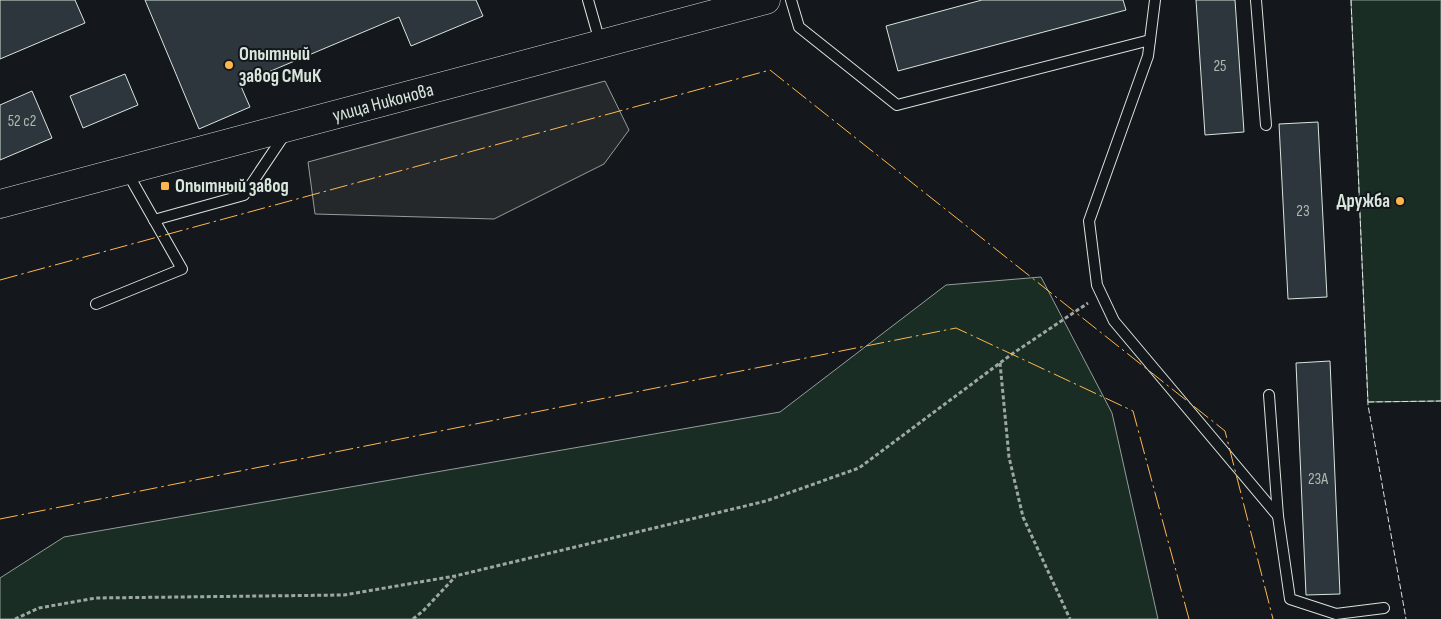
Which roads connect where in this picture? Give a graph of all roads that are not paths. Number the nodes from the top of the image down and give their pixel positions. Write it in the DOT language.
graph roads {
  1 [pos="588,0"];
  2 [pos="766,0"];
  3 [pos="791,0"];
  4 [pos="1155,0"];
  5 [pos="1256,0"];
  6 [pos="1150,40"];
  7 [pos="601,46"];
  8 [pos="1266,125"];
  9 [pos="289,128"];
  10 [pos="126,171"];
  11 [pos="0,204"];
  12 [pos="154,220"];
  13 [pos="96,304"];
  14 [pos="1269,395"];
  15 [pos="1278,516"];
  16 [pos="1384,608"];
  1 -- 7 [label="lane"];
  2 -- 7 [label="main road, улица Никонова"];
  3 -- 6 [label="lane"];
  4 -- 6 [label="lane"];
  5 -- 8 [label="lane"];
  6 -- 15 [label="lane"];
  7 -- 9 [label="main road, улица Никонова"];
  9 -- 10 [label="main road, улица Никонова"];
  9 -- 12 [label="lane"];
  10 -- 11 [label="main road, улица Никонова"];
  10 -- 12 [label="lane"];
  12 -- 13 [label="lane"];
  14 -- 15 [label="lane"];
  15 -- 16 [label="lane"];
}
